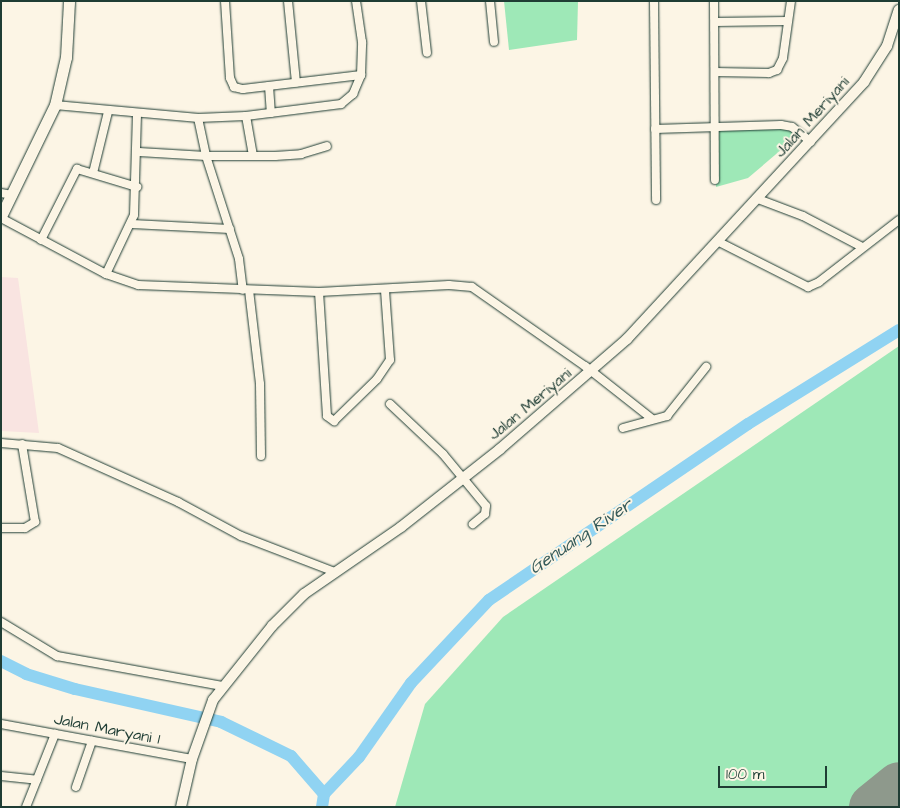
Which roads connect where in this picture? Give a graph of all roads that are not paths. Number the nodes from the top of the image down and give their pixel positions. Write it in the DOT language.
graph roads {
  1 [pos="69,1"];
  2 [pos="225,1"];
  3 [pos="288,1"];
  4 [pos="356,1"];
  5 [pos="421,1"];
  6 [pos="490,1"];
  7 [pos="654,1"];
  8 [pos="714,1"];
  9 [pos="791,1"];
  10 [pos="899,10"];
  11 [pos="787,21"];
  12 [pos="714,22"];
  13 [pos="494,42"];
  14 [pos="427,53"];
  15 [pos="715,72"];
  16 [pos="361,75"];
  17 [pos="296,83"];
  18 [pos="270,86"];
  19 [pos="56,105"];
  20 [pos="108,112"];
  21 [pos="271,113"];
  22 [pos="137,114"];
  23 [pos="246,116"];
  24 [pos="198,118"];
  25 [pos="714,127"];
  26 [pos="655,129"];
  27 [pos="811,142"];
  28 [pos="327,146"];
  29 [pos="139,152"];
  30 [pos="253,154"];
  31 [pos="206,156"];
  32 [pos="93,174"];
  33 [pos="715,180"];
  34 [pos="137,188"];
  35 [pos="6,194"];
  36 [pos="758,199"];
  37 [pos="656,200"];
  38 [pos="1,217"];
  39 [pos="899,220"];
  40 [pos="132,224"];
  41 [pos="230,229"];
  42 [pos="42,240"];
  43 [pos="719,242"];
  44 [pos="862,247"];
  45 [pos="106,274"];
  46 [pos="246,290"];
  47 [pos="385,290"];
  48 [pos="319,292"];
  49 [pos="706,367"];
  50 [pos="592,372"];
  51 [pos="390,404"];
  52 [pos="652,419"];
  53 [pos="623,428"];
  54 [pos="1,443"];
  55 [pos="22,444"];
  56 [pos="261,456"];
  57 [pos="464,477"];
  58 [pos="472,524"];
  59 [pos="1,528"];
  60 [pos="336,572"];
  61 [pos="1,622"];
  62 [pos="222,686"];
  63 [pos="1,724"];
  64 [pos="55,734"];
  65 [pos="92,741"];
  66 [pos="192,759"];
  67 [pos="1,776"];
  68 [pos="37,780"];
  69 [pos="76,787"];
  70 [pos="26,807"];
  71 [pos="181,807"];
  1 -- 19 [label="main road"];
  2 -- 18 [label="street"];
  3 -- 17 [label="street"];
  4 -- 16 [label="street"];
  5 -- 14 [label="street"];
  6 -- 13 [label="street"];
  7 -- 26 [label="street"];
  8 -- 12 [label="street"];
  9 -- 11 [label="street"];
  10 -- 27 [label="street, Jalan Meriyani"];
  11 -- 12 [label="street"];
  11 -- 15 [label="street"];
  12 -- 15 [label="street"];
  15 -- 25 [label="street"];
  16 -- 17 [label="street"];
  16 -- 21 [label="street"];
  17 -- 18 [label="street"];
  18 -- 21 [label="street"];
  19 -- 20 [label="street"];
  19 -- 35 [label="main road"];
  20 -- 22 [label="street"];
  20 -- 32 [label="street"];
  21 -- 23 [label="street"];
  22 -- 24 [label="street"];
  22 -- 29 [label="street"];
  23 -- 24 [label="street"];
  23 -- 30 [label="street"];
  24 -- 31 [label="street"];
  25 -- 26 [label="street"];
  25 -- 27 [label="street"];
  25 -- 33 [label="street"];
  26 -- 37 [label="street"];
  27 -- 36 [label="street, Jalan Meriyani"];
  28 -- 30 [label="street"];
  29 -- 31 [label="street"];
  29 -- 34 [label="street"];
  30 -- 31 [label="street"];
  31 -- 41 [label="street"];
  32 -- 34 [label="street"];
  32 -- 42 [label="street"];
  34 -- 40 [label="street"];
  35 -- 38 [label="main road"];
  36 -- 43 [label="street, Jalan Meriyani"];
  36 -- 44 [label="street"];
  38 -- 42 [label="street"];
  39 -- 44 [label="street"];
  40 -- 41 [label="street"];
  40 -- 45 [label="street"];
  41 -- 46 [label="street"];
  42 -- 45 [label="street"];
  43 -- 44 [label="street"];
  43 -- 50 [label="street, Jalan Meriyani"];
  45 -- 46 [label="street"];
  46 -- 48 [label="street"];
  46 -- 56 [label="street"];
  47 -- 48 [label="street"];
  47 -- 48 [label="street"];
  47 -- 50 [label="street"];
  49 -- 52 [label="street"];
  50 -- 52 [label="street"];
  50 -- 57 [label="street, Jalan Meriyani"];
  51 -- 57 [label="street"];
  52 -- 53 [label="street"];
  54 -- 55 [label="street"];
  55 -- 59 [label="street"];
  55 -- 60 [label="street"];
  57 -- 58 [label="street"];
  57 -- 60 [label="street, Jalan Meriyani"];
  60 -- 62 [label="street, Jalan Meriyani"];
  61 -- 62 [label="street"];
  62 -- 66 [label="street, Jalan Meriyani"];
  63 -- 64 [label="street, Jalan Maryani 1"];
  64 -- 65 [label="street, Jalan Maryani 1"];
  64 -- 68 [label="street"];
  65 -- 66 [label="street, Jalan Maryani 1"];
  65 -- 69 [label="street"];
  66 -- 71 [label="street, Jalan Meriyani"];
  67 -- 68 [label="street"];
  68 -- 70 [label="street"];
}
